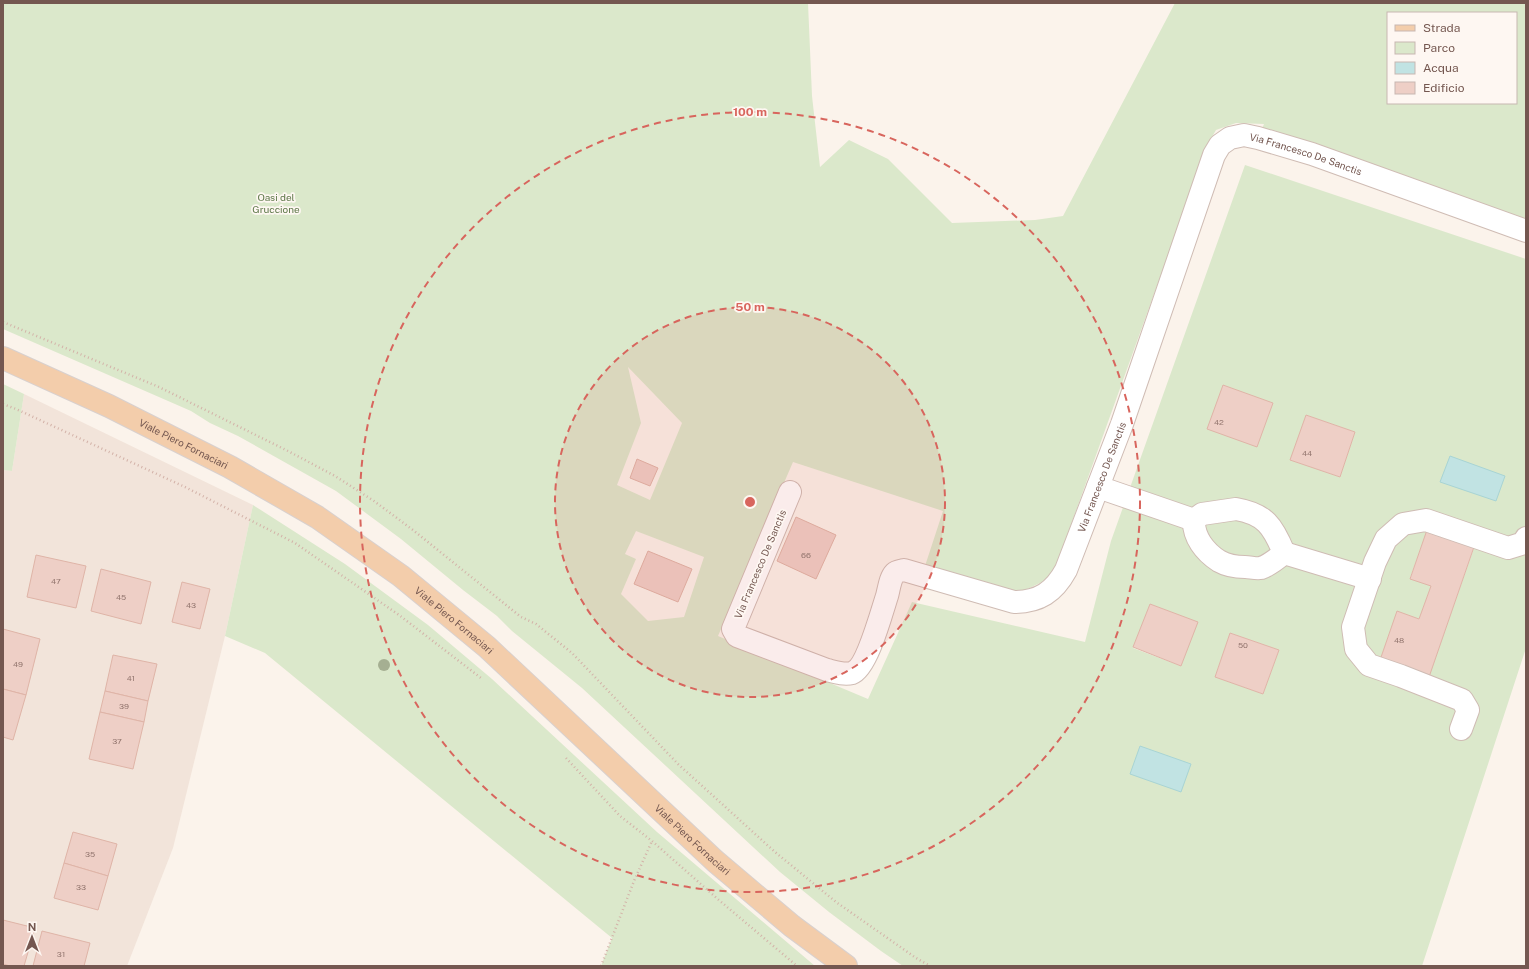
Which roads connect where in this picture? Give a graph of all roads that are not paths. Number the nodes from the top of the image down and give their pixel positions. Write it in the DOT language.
graph roads {
  1 [pos="1526,231"];
  2 [pos="3,358"];
  3 [pos="1098,488"];
  4 [pos="790,492"];
  5 [pos="1194,520"];
  6 [pos="1526,538"];
  7 [pos="1284,552"];
  8 [pos="1370,578"];
  9 [pos="1461,730"];
  10 [pos="846,966"];
  1 -- 3 [label="street, Via Francesco De Sanctis"];
  2 -- 10 [label="main road, Viale Piero Fornaciari"];
  3 -- 4 [label="street, Via Francesco De Sanctis"];
  3 -- 5 [label="street"];
  5 -- 7 [label="street"];
  5 -- 7 [label="street"];
  6 -- 8 [label="street"];
  7 -- 8 [label="street"];
  8 -- 9 [label="street"];
}
